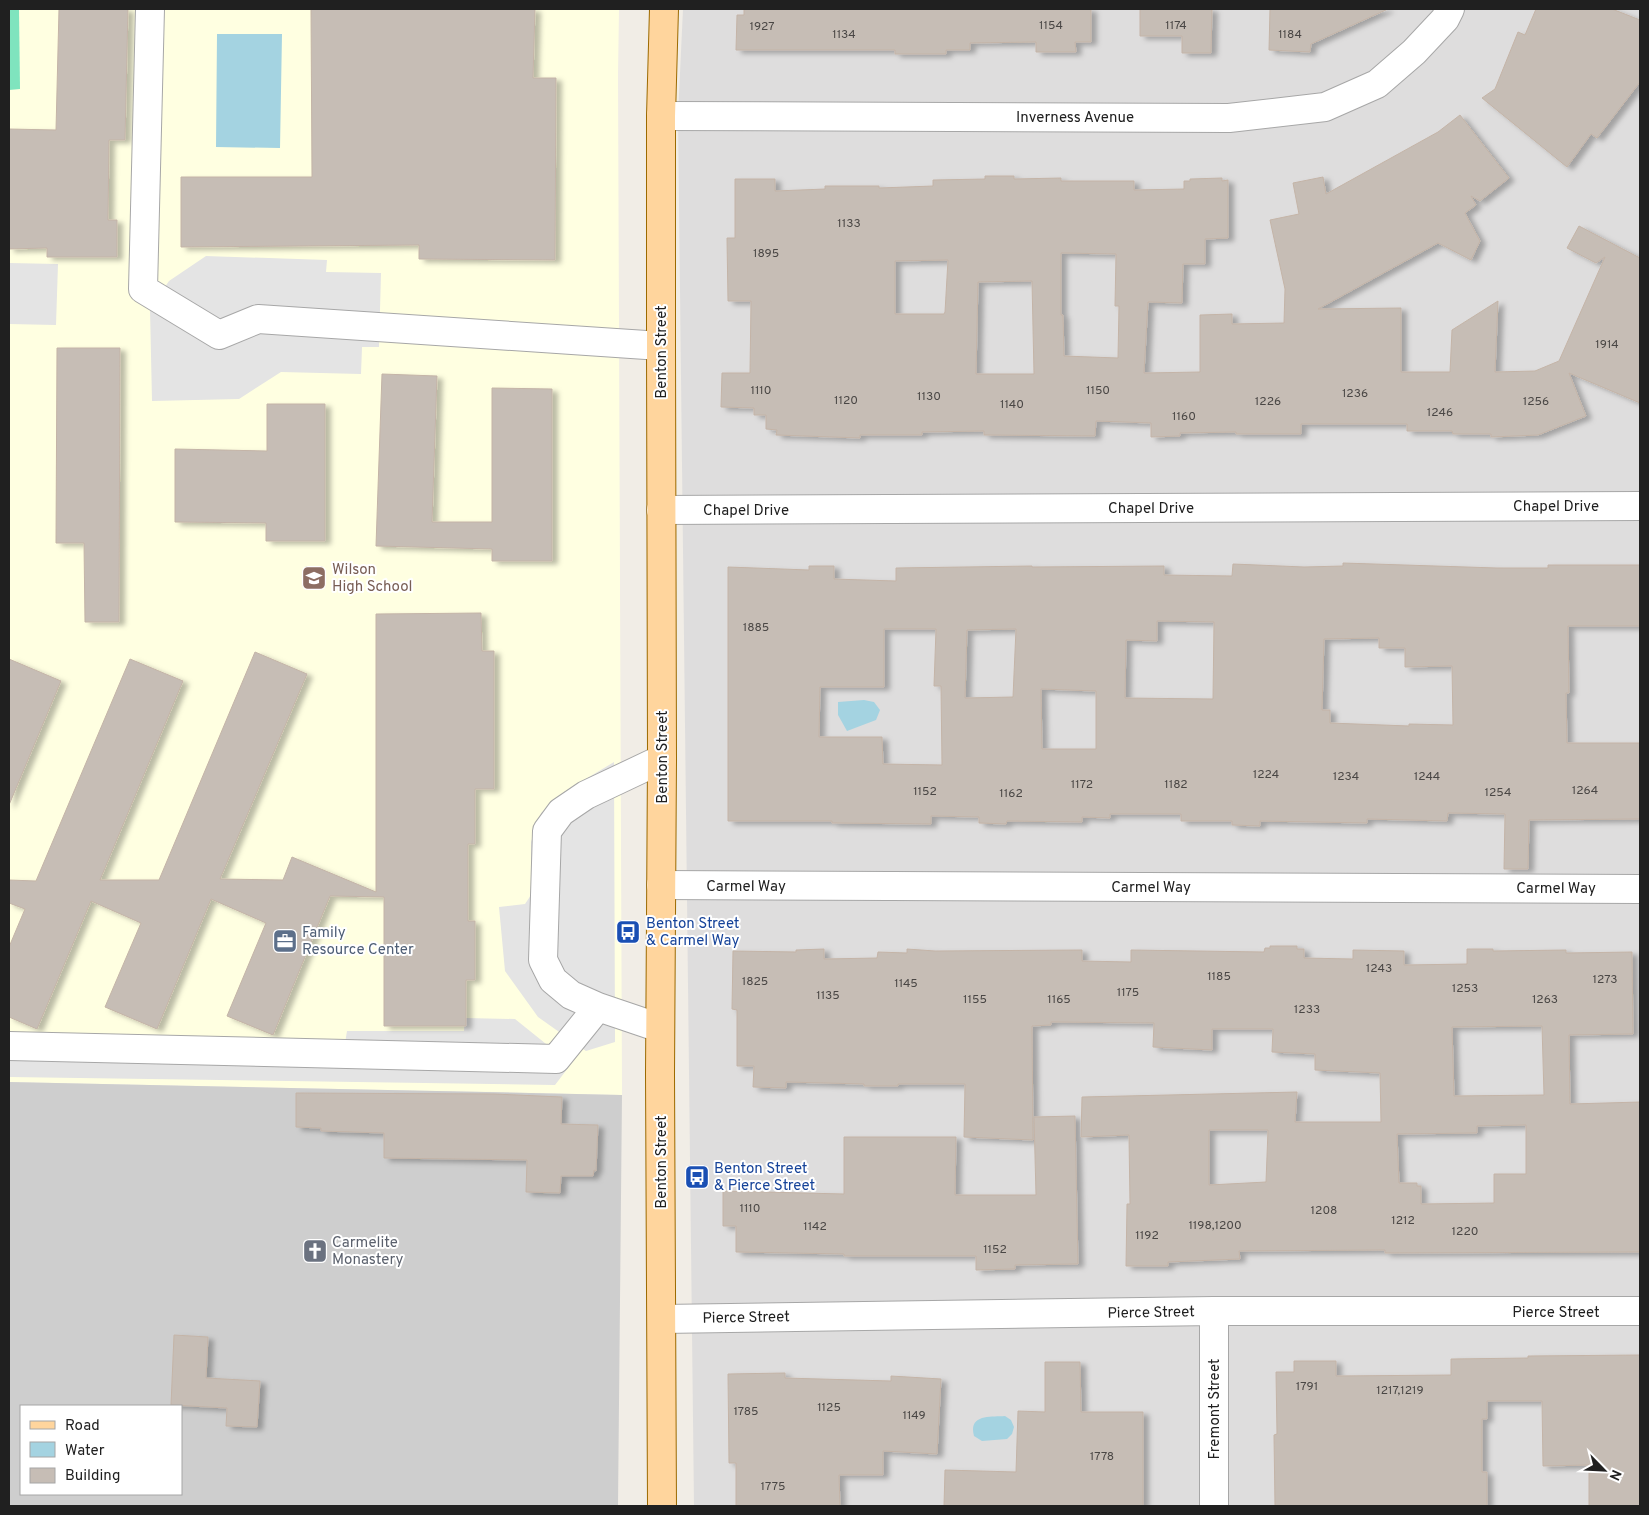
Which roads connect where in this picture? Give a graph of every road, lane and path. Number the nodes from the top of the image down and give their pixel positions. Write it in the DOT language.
graph roads {
  1 [pos="150,9"];
  2 [pos="664,9"];
  3 [pos="1450,9"];
  4 [pos="661,116"];
  5 [pos="661,346"];
  6 [pos="1640,506"];
  7 [pos="661,510"];
  8 [pos="662,759"];
  9 [pos="661,886"];
  10 [pos="1640,889"];
  11 [pos="598,1007"];
  12 [pos="660,1028"];
  13 [pos="9,1046"];
  14 [pos="1214,1312"];
  15 [pos="1640,1312"];
  16 [pos="662,1319"];
  17 [pos="662,1506"];
  18 [pos="1214,1506"];
  1 -- 5 [label="street"];
  2 -- 4 [label="main road, Benton Street"];
  3 -- 4 [label="street, Inverness Avenue"];
  4 -- 5 [label="main road, Benton Street"];
  5 -- 7 [label="main road, Benton Street"];
  6 -- 7 [label="street, Chapel Drive"];
  7 -- 8 [label="main road, Benton Street"];
  8 -- 9 [label="main road, Benton Street"];
  8 -- 11 [label="street"];
  9 -- 10 [label="street, Carmel Way"];
  9 -- 12 [label="main road, Benton Street"];
  11 -- 12 [label="street"];
  11 -- 13 [label="street"];
  12 -- 16 [label="main road, Benton Street"];
  14 -- 15 [label="street, Pierce Street"];
  14 -- 16 [label="street, Pierce Street"];
  14 -- 18 [label="street, Fremont Street"];
  16 -- 17 [label="main road, Benton Street"];
}
